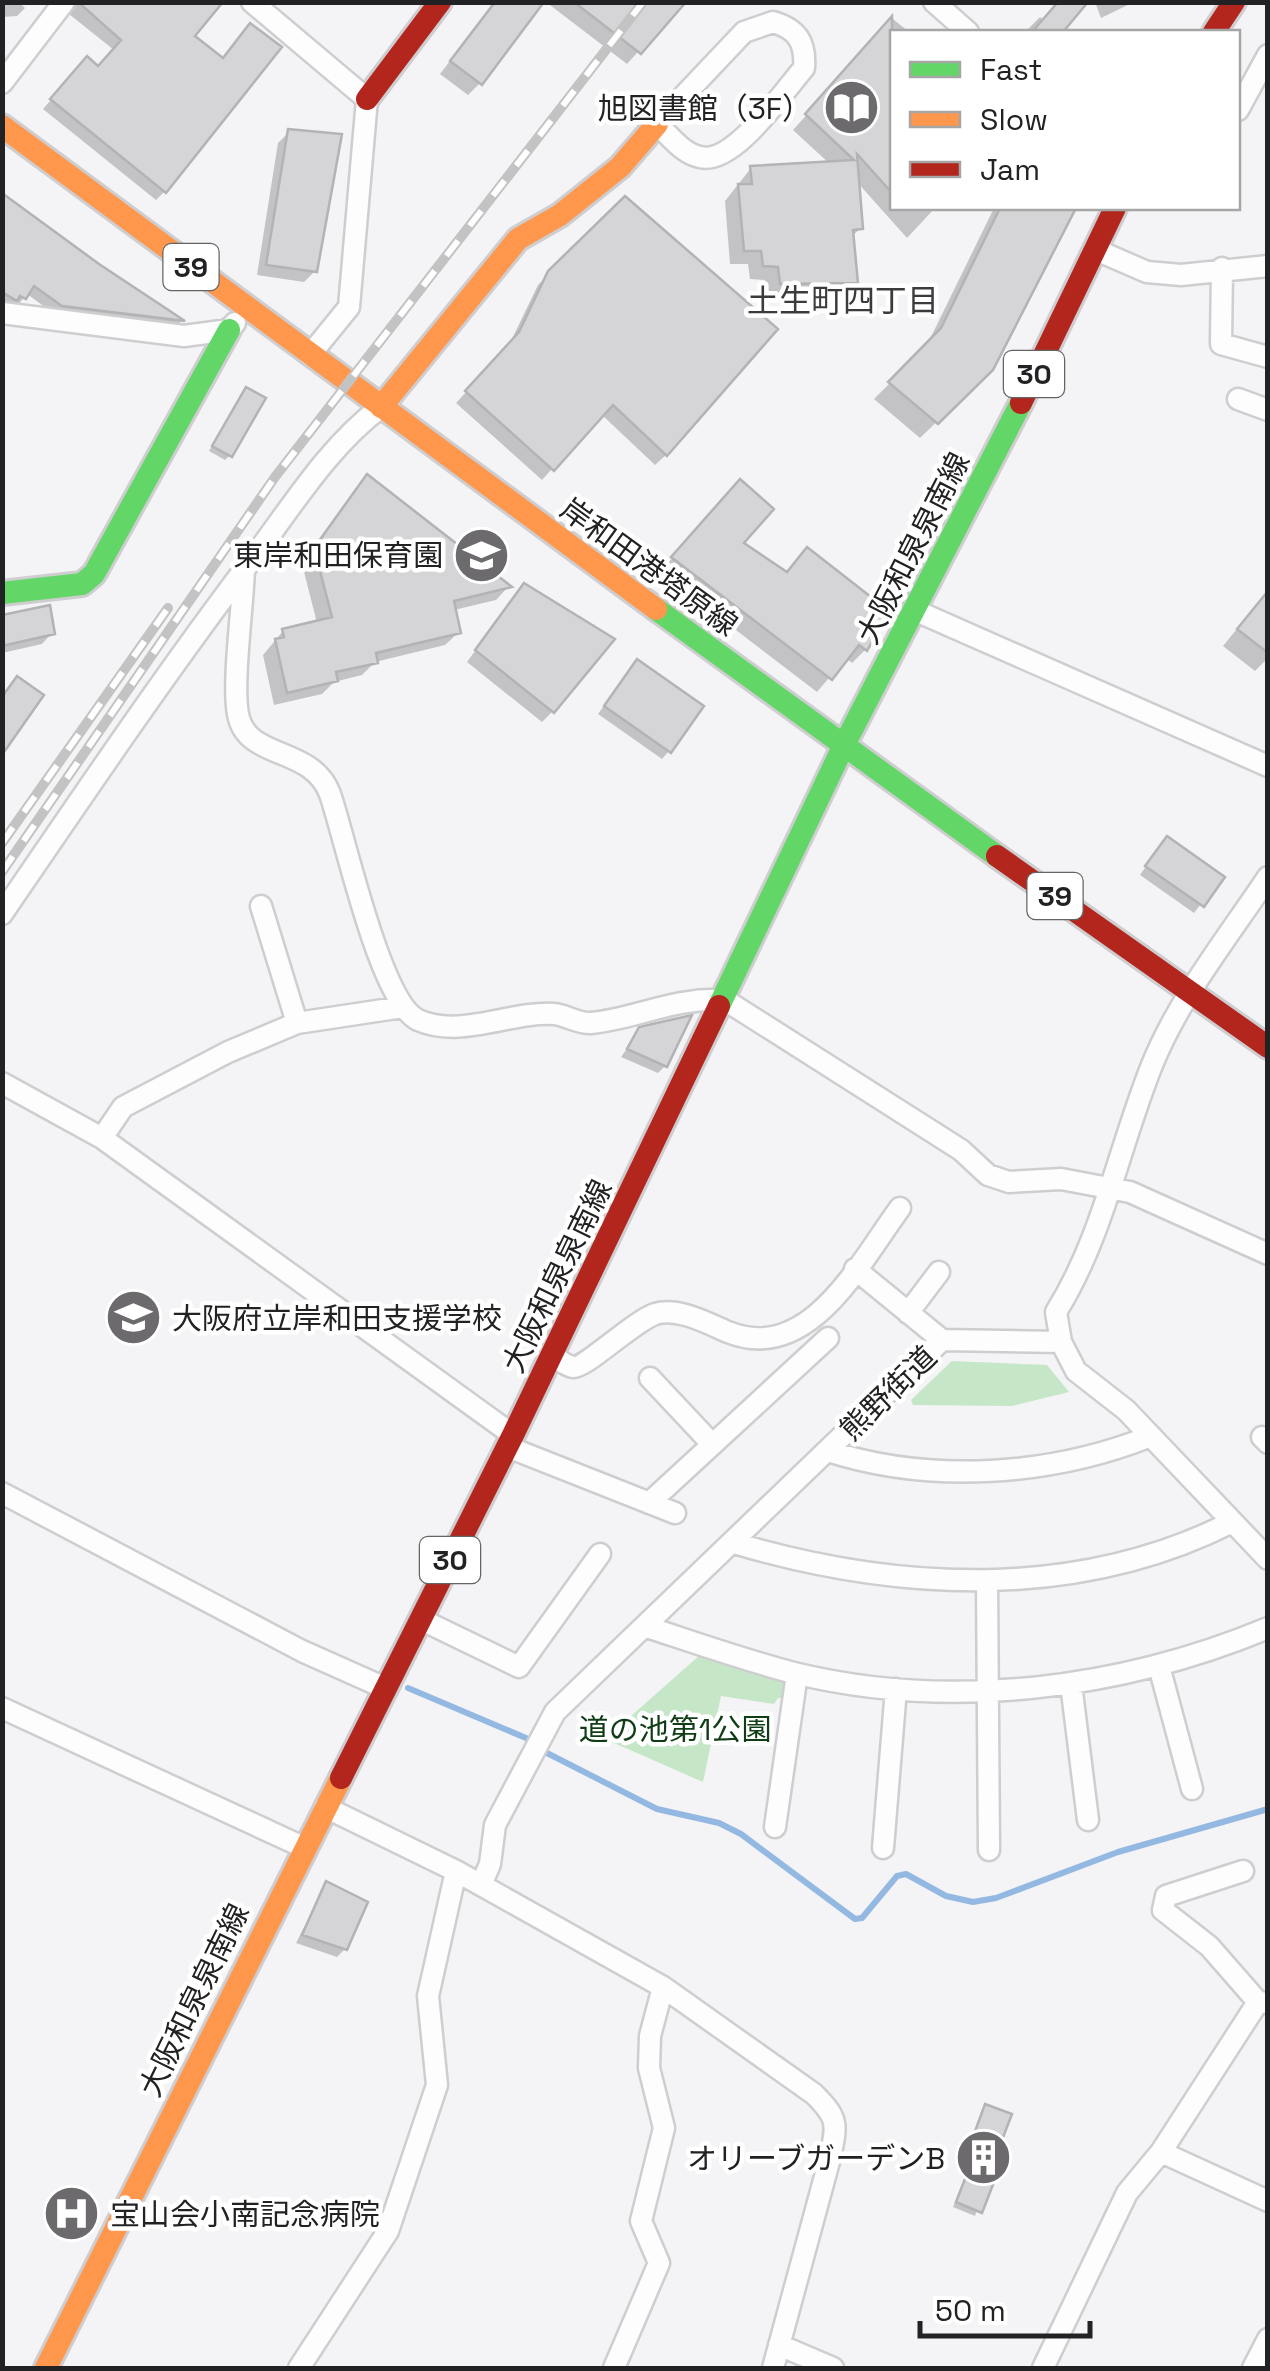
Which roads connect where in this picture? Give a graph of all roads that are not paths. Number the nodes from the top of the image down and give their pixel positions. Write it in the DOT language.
graph roads {
  1 [pos="64,2"];
  2 [pos="252,2"];
  3 [pos="440,2"];
  4 [pos="934,2"];
  5 [pos="1234,2"];
  6 [pos="966,30"];
  7 [pos="1215,30"];
  8 [pos="1268,55"];
  9 [pos="2,83"];
  10 [pos="367,98"];
  11 [pos="1240,106"];
  12 [pos="656,124"];
  13 [pos="2,126"];
  14 [pos="1115,210"];
  15 [pos="1094,248"];
  16 [pos="1268,266"];
  17 [pos="1222,268"];
  18 [pos="248,309"];
  19 [pos="2,312"];
  20 [pos="229,330"];
  21 [pos="310,355"];
  22 [pos="1268,357"];
  23 [pos="1238,399"];
  24 [pos="380,407"];
  25 [pos="1268,410"];
  26 [pos="244,569"];
  27 [pos="2,593"];
  28 [pos="914,610"];
  29 [pos="843,747"];
  30 [pos="1268,766"];
  31 [pos="1268,876"];
  32 [pos="261,906"];
  33 [pos="2,914"];
  34 [pos="1192,992"];
  35 [pos="725,1000"];
  36 [pos="403,1006"];
  37 [pos="296,1023"];
  38 [pos="1268,1046"];
  39 [pos="2,1083"];
  40 [pos="102,1138"];
  41 [pos="1108,1188"];
  42 [pos="900,1208"];
  43 [pos="1268,1254"];
  44 [pos="855,1270"];
  45 [pos="939,1272"];
  46 [pos="908,1313"];
  47 [pos="828,1338"];
  48 [pos="942,1340"];
  49 [pos="1061,1342"];
  50 [pos="552,1356"];
  51 [pos="650,1378"];
  52 [pos="1152,1436"];
  53 [pos="511,1441"];
  54 [pos="712,1444"];
  55 [pos="828,1451"];
  56 [pos="2,1493"];
  57 [pos="649,1503"];
  58 [pos="675,1513"];
  59 [pos="1232,1522"];
  60 [pos="734,1543"];
  61 [pos="600,1554"];
  62 [pos="1268,1559"];
  63 [pos="987,1581"];
  64 [pos="420,1618"];
  65 [pos="648,1626"];
  66 [pos="1266,1633"];
  67 [pos="1160,1666"];
  68 [pos="797,1674"];
  69 [pos="1071,1684"];
  70 [pos="385,1688"];
  71 [pos="896,1689"];
  72 [pos="989,1690"];
  73 [pos="2,1708"];
  74 [pos="1192,1789"];
  75 [pos="325,1807"];
  76 [pos="1088,1820"];
  77 [pos="775,1827"];
  78 [pos="304,1847"];
  79 [pos="883,1848"];
  80 [pos="989,1850"];
  81 [pos="456,1872"];
  82 [pos="1243,1872"];
  83 [pos="481,1885"];
  84 [pos="664,1987"];
  85 [pos="1263,2002"];
  86 [pos="1161,2152"];
  87 [pos="1268,2201"];
  88 [pos="1268,2339"];
  89 [pos="779,2344"];
  90 [pos="46,2368"];
  91 [pos="299,2368"];
  92 [pos="614,2368"];
  93 [pos="773,2368"];
  94 [pos="833,2368"];
  95 [pos="1043,2368"];
  96 [pos="1253,2368"];
  1 -- 9 [label="street"];
  2 -- 10 [label="street"];
  3 -- 10 [label="main road"];
  4 -- 6 [label="street"];
  5 -- 7 [label="main road"];
  8 -- 11 [label="street"];
  10 -- 21 [label="street"];
  12 -- 12 [label="street"];
  12 -- 24 [label="main road"];
  13 -- 18 [label="main road, 岸和田港塔原線 / 39"];
  14 -- 15 [label="main road, 大阪和泉泉南線 / 30"];
  15 -- 17 [label="street"];
  15 -- 28 [label="main road, 大阪和泉泉南線 / 30"];
  16 -- 17 [label="street"];
  17 -- 22 [label="street"];
  18 -- 20 [label="street"];
  18 -- 21 [label="main road, 岸和田港塔原線 / 39"];
  19 -- 20 [label="street"];
  20 -- 27 [label="main road"];
  21 -- 24 [label="main road, 岸和田港塔原線 / 39"];
  23 -- 25 [label="street"];
  24 -- 26 [label="street"];
  24 -- 29 [label="main road, 岸和田港塔原線 / 39"];
  26 -- 33 [label="street"];
  26 -- 36 [label="street"];
  28 -- 29 [label="main road, 大阪和泉泉南線 / 30"];
  28 -- 30 [label="street"];
  29 -- 34 [label="main road, 岸和田港塔原線 / 39"];
  29 -- 35 [label="main road, 大阪和泉泉南線 / 30"];
  31 -- 34 [label="street"];
  32 -- 37 [label="street"];
  34 -- 38 [label="main road, 岸和田港塔原線 / 39"];
  34 -- 41 [label="street"];
  35 -- 36 [label="street"];
  35 -- 41 [label="street"];
  35 -- 50 [label="main road, 大阪和泉泉南線 / 30"];
  36 -- 37 [label="street"];
  37 -- 40 [label="street"];
  39 -- 40 [label="street"];
  40 -- 53 [label="street"];
  41 -- 43 [label="street"];
  41 -- 49 [label="street"];
  42 -- 44 [label="street"];
  44 -- 46 [label="street"];
  44 -- 50 [label="street"];
  45 -- 46 [label="street"];
  46 -- 48 [label="street"];
  47 -- 54 [label="street"];
  48 -- 49 [label="street, 熊野街道"];
  48 -- 55 [label="street, 熊野街道"];
  49 -- 52 [label="street"];
  50 -- 53 [label="main road, 大阪和泉泉南線 / 30"];
  51 -- 54 [label="street"];
  52 -- 55 [label="street"];
  52 -- 59 [label="street"];
  53 -- 57 [label="street"];
  53 -- 64 [label="main road, 大阪和泉泉南線 / 30"];
  54 -- 57 [label="street"];
  55 -- 60 [label="street, 熊野街道"];
  56 -- 70 [label="street"];
  57 -- 58 [label="street"];
  59 -- 62 [label="street"];
  59 -- 63 [label="street"];
  60 -- 63 [label="street"];
  60 -- 65 [label="street, 熊野街道"];
  61 -- 64 [label="street"];
  63 -- 72 [label="street"];
  64 -- 70 [label="main road, 大阪和泉泉南線 / 30"];
  65 -- 68 [label="street"];
  65 -- 83 [label="street, 熊野街道"];
  66 -- 67 [label="street"];
  67 -- 69 [label="street"];
  67 -- 74 [label="street"];
  68 -- 71 [label="street"];
  68 -- 77 [label="street"];
  69 -- 72 [label="street"];
  69 -- 76 [label="street"];
  70 -- 75 [label="main road, 大阪和泉泉南線 / 30"];
  71 -- 72 [label="street"];
  71 -- 79 [label="street"];
  72 -- 80 [label="street"];
  73 -- 78 [label="street"];
  75 -- 78 [label="main road, 大阪和泉泉南線 / 30"];
  75 -- 81 [label="street"];
  78 -- 90 [label="main road, 大阪和泉泉南線 / 30"];
  81 -- 83 [label="street"];
  81 -- 91 [label="street"];
  82 -- 85 [label="street"];
  83 -- 84 [label="street"];
  84 -- 89 [label="street"];
  84 -- 92 [label="street"];
  85 -- 86 [label="street"];
  86 -- 87 [label="street"];
  86 -- 95 [label="street"];
  88 -- 96 [label="street"];
  89 -- 93 [label="street"];
  89 -- 94 [label="street"];
}
